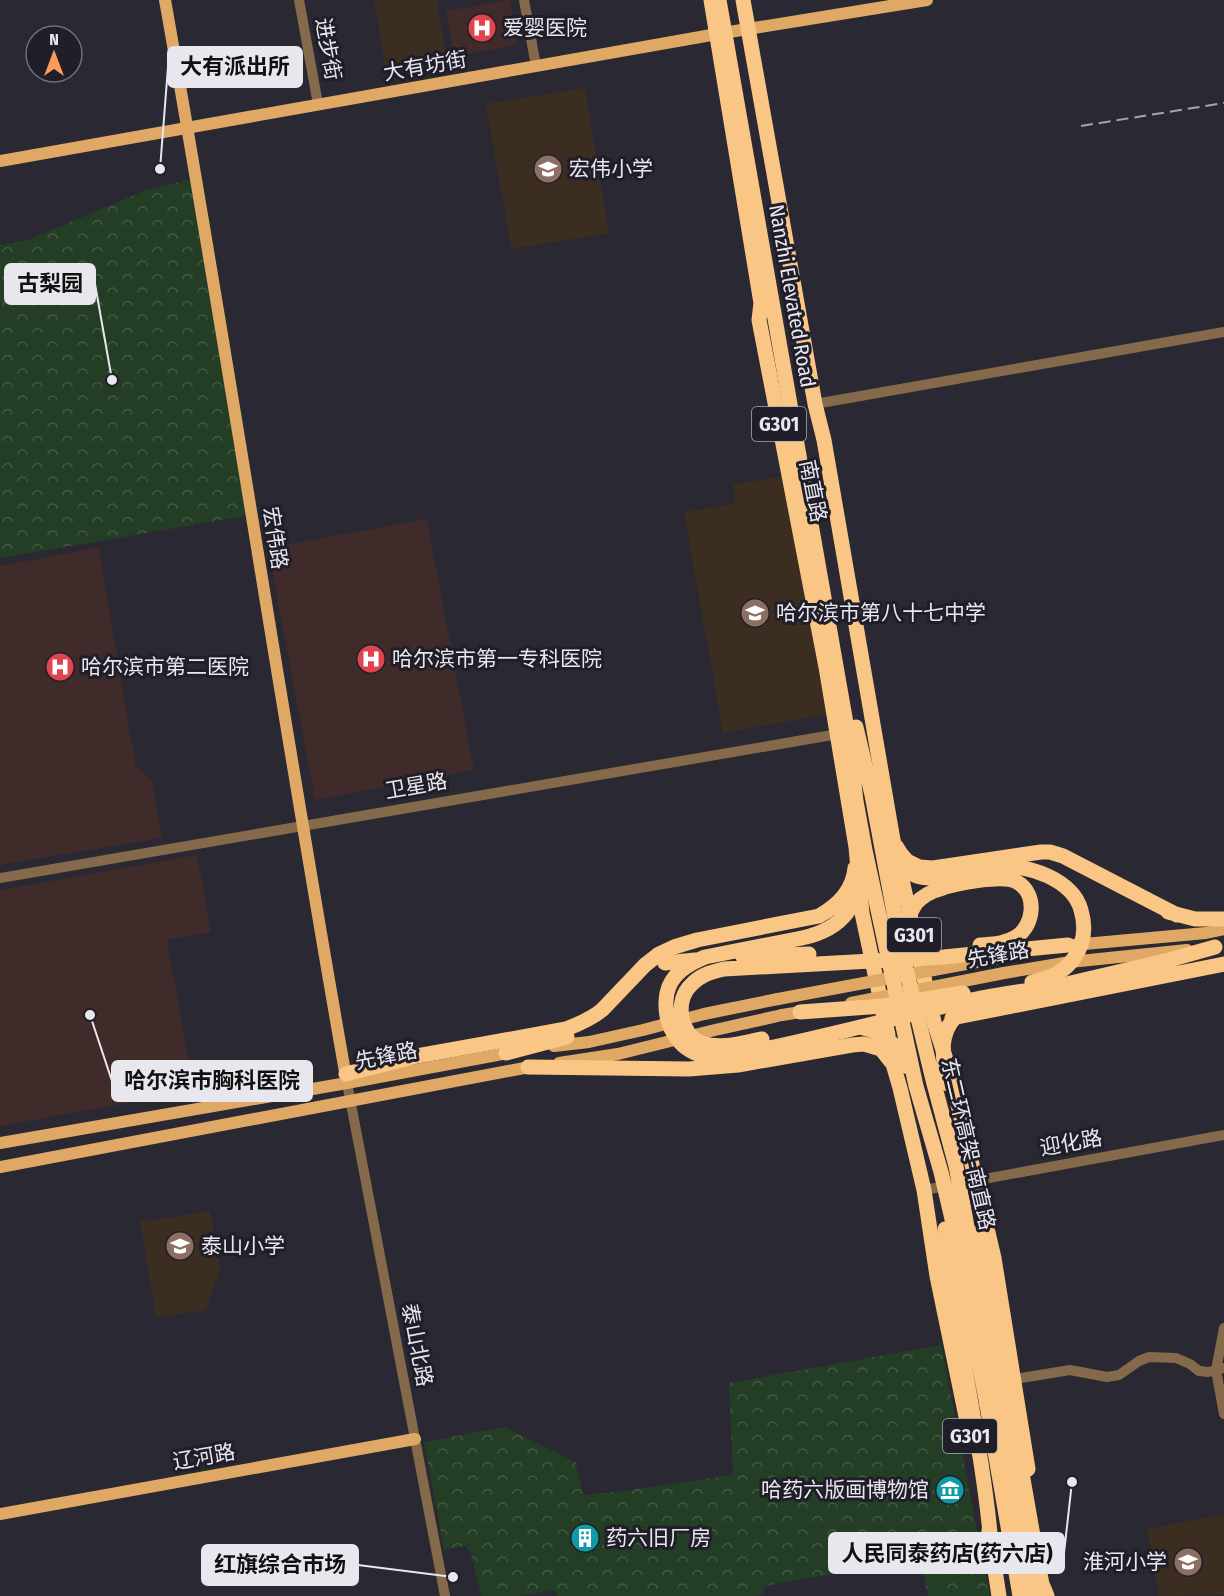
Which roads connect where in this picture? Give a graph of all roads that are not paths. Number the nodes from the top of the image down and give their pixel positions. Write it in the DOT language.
graph roads {
  1 [pos="165,0"];
  2 [pos="299,0"];
  3 [pos="524,0"];
  4 [pos="711,0"];
  5 [pos="719,0"];
  6 [pos="729,0"];
  7 [pos="743,0"];
  8 [pos="927,0"];
  9 [pos="748,29"];
  10 [pos="717,34"];
  11 [pos="536,66"];
  12 [pos="318,104"];
  13 [pos="188,127"];
  14 [pos="0,160"];
  15 [pos="759,320"];
  16 [pos="1224,332"];
  17 [pos="815,404"];
  18 [pos="824,440"];
  19 [pos="848,738"];
  20 [pos="872,795"];
  21 [pos="856,801"];
  22 [pos="303,825"];
  23 [pos="887,844"];
  24 [pos="860,849"];
  25 [pos="1001,866"];
  26 [pos="0,878"];
  27 [pos="846,913"];
  28 [pos="1177,915"];
  29 [pos="1224,917"];
  30 [pos="1224,929"];
  31 [pos="900,944"];
  32 [pos="1068,945"];
  33 [pos="1220,947"];
  34 [pos="996,955"];
  35 [pos="665,963"];
  36 [pos="1224,964"];
  37 [pos="980,1005"];
  38 [pos="800,1012"];
  39 [pos="934,1022"];
  40 [pos="885,1042"];
  41 [pos="506,1053"];
  42 [pos="528,1067"];
  43 [pos="347,1078"];
  44 [pos="950,1080"];
  45 [pos="916,1086"];
  46 [pos="351,1101"];
  47 [pos="1224,1135"];
  48 [pos="0,1143"];
  49 [pos="956,1166"];
  50 [pos="0,1167"];
  51 [pos="941,1172"];
  52 [pos="974,1175"];
  53 [pos="924,1190"];
  54 [pos="1224,1328"];
  55 [pos="1220,1369"];
  56 [pos="1015,1379"];
  57 [pos="1224,1414"];
  58 [pos="415,1436"];
  59 [pos="0,1508"];
  60 [pos="0,1514"];
  61 [pos="991,1544"];
  62 [pos="445,1596"];
  63 [pos="999,1596"];
  64 [pos="1020,1596"];
  65 [pos="1034,1596"];
  66 [pos="1048,1596"];
  1 -- 13 [label="main road, 宏伟路"];
  2 -- 12 [label="street, 进步街"];
  3 -- 11 [label="street"];
  4 -- 10 [label="highway, 南直路 / G301"];
  5 -- 19 [label="highway, Nanzhi Elevated Road, bridge"];
  6 -- 19 [label="highway, Nanzhi Elevated Road, bridge"];
  7 -- 9 [label="highway, 南直路 / G301"];
  8 -- 9 [label="main road, 大有坊街"];
  9 -- 10 [label="main road, 大有坊街"];
  9 -- 17 [label="highway, 南直路 / G301"];
  10 -- 11 [label="main road, 大有坊街"];
  10 -- 15 [label="highway, 南直路 / G301"];
  11 -- 12 [label="main road, 大有坊街"];
  12 -- 13 [label="main road, 大有坊街"];
  13 -- 14 [label="main road, 大有坊街"];
  13 -- 22 [label="main road, 宏伟路"];
  15 -- 19 [label="highway, 南直路 / G301"];
  15 -- 21 [label="highway, bridge"];
  16 -- 17 [label="street"];
  17 -- 18 [label="highway, 南直路 / G301"];
  18 -- 20 [label="highway, bridge"];
  18 -- 23 [label="highway, 南直路 / G301"];
  19 -- 20 [label="highway, 东二环高架-南直路, bridge"];
  19 -- 21 [label="highway, 东二环高架-南直路, bridge"];
  19 -- 22 [label="street, 卫星路"];
  19 -- 24 [label="highway, 南直路 / G301"];
  20 -- 23 [label="highway, 东二环高架-南直路, bridge"];
  21 -- 24 [label="highway, 东二环高架-南直路, bridge"];
  22 -- 26 [label="street, 卫星路"];
  22 -- 43 [label="main road, 宏伟路"];
  23 -- 24 [label="street"];
  23 -- 25 [label="highway, bridge"];
  23 -- 28 [label="highway"];
  23 -- 31 [label="highway, 东二环高架-南直路, bridge"];
  23 -- 39 [label="highway, G301"];
  24 -- 27 [label="highway, bridge"];
  24 -- 40 [label="highway"];
  24 -- 43 [label="highway"];
  24 -- 45 [label="highway, 东二环高架-南直路, bridge"];
  25 -- 28 [label="highway, bridge"];
  25 -- 38 [label="highway, bridge"];
  27 -- 35 [label="highway, bridge"];
  27 -- 37 [label="highway, bridge"];
  28 -- 29 [label="highway"];
  30 -- 32 [label="main road"];
  31 -- 35 [label="highway, bridge"];
  31 -- 49 [label="highway, 东二环高架-南直路, bridge"];
  32 -- 34 [label="highway"];
  33 -- 37 [label="highway, bridge"];
  33 -- 38 [label="main road, 先锋路, bridge"];
  34 -- 41 [label="main road, 先锋路, bridge"];
  34 -- 45 [label="highway, bridge"];
  35 -- 41 [label="highway"];
  36 -- 37 [label="highway"];
  37 -- 39 [label="highway"];
  37 -- 44 [label="highway, bridge"];
  38 -- 42 [label="main road, 先锋路, bridge"];
  39 -- 40 [label="highway"];
  39 -- 44 [label="highway, G301"];
  40 -- 42 [label="highway"];
  40 -- 53 [label="highway, G301"];
  41 -- 43 [label="main road, 先锋路"];
  42 -- 46 [label="main road, 先锋路"];
  43 -- 46 [label="street, 泰山北路"];
  43 -- 48 [label="main road, 先锋路"];
  44 -- 52 [label="highway"];
  45 -- 51 [label="highway, 东二环高架-南直路, bridge"];
  46 -- 50 [label="main road, 先锋路"];
  46 -- 58 [label="street, 泰山北路"];
  47 -- 52 [label="street, 迎化路"];
  49 -- 65 [label="highway, 东二环高架-南直路, bridge"];
  49 -- 66 [label="highway, bridge"];
  51 -- 61 [label="highway, bridge"];
  51 -- 64 [label="highway, 东二环高架-南直路, bridge"];
  52 -- 53 [label="street, 迎化路"];
  52 -- 56 [label="highway, G301"];
  53 -- 61 [label="highway, G301"];
  54 -- 55 [label="street"];
  55 -- 56 [label="street"];
  55 -- 57 [label="street"];
  56 -- 66 [label="highway, G301"];
  58 -- 59 [label="main road, 辽河路"];
  58 -- 60 [label="main road, 辽河路"];
  58 -- 62 [label="street, 泰山北路"];
  61 -- 63 [label="highway, G301"];
}
